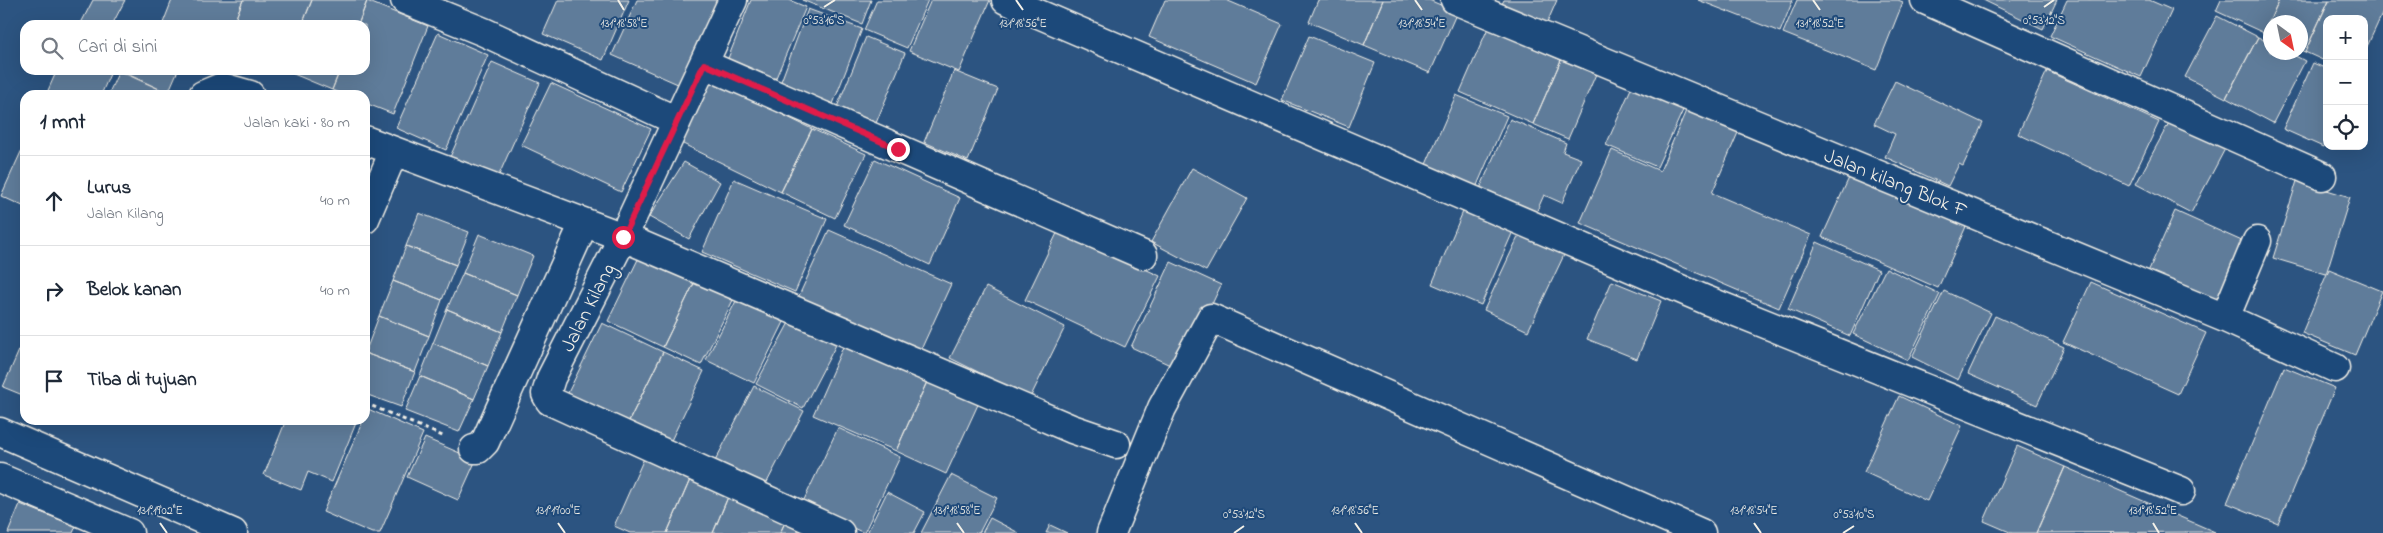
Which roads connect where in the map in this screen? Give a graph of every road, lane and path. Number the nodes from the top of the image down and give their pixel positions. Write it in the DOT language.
graph roads {
  1 [pos="405,0"];
  2 [pos="733,0"];
  3 [pos="1006,0"];
  4 [pos="1455,0"];
  5 [pos="1930,1"];
  6 [pos="704,64"];
  7 [pos="215,90"];
  8 [pos="232,90"];
  9 [pos="677,121"];
  10 [pos="370,142"];
  11 [pos="394,151"];
  12 [pos="2322,176"];
  13 [pos="370,207"];
  14 [pos="584,223"];
  15 [pos="623,237"];
  16 [pos="2256,241"];
  17 [pos="1143,255"];
  18 [pos="2225,318"];
  19 [pos="2335,368"];
  20 [pos="370,405"];
  21 [pos="0,432"];
  22 [pos="1116,444"];
  23 [pos="474,449"];
  24 [pos="0,478"];
  25 [pos="2181,491"];
  26 [pos="130,533"];
  27 [pos="233,533"];
  28 [pos="840,533"];
  29 [pos="1111,533"];
  30 [pos="1700,533"];
  1 -- 9 [label="street"];
  2 -- 6 [label="street, Jalan Kilang"];
  3 -- 25 [label="street"];
  4 -- 18 [label="street, Jalan kilang Blok F"];
  5 -- 12 [label="street"];
  6 -- 9 [label="street, Jalan Kilang"];
  6 -- 17 [label="street"];
  7 -- 8 [label="street"];
  9 -- 15 [label="street, Jalan Kilang"];
  10 -- 11 [label="street"];
  11 -- 13 [label="street"];
  11 -- 14 [label="street"];
  14 -- 15 [label="street"];
  14 -- 23 [label="street"];
  15 -- 22 [label="street"];
  15 -- 28 [label="street, Jalan Kilang"];
  16 -- 18 [label="street"];
  18 -- 19 [label="street, Jalan kilang Blok F"];
  20 -- 23 [label="path"];
  21 -- 27 [label="street"];
  24 -- 26 [label="street"];
  29 -- 30 [label="street"];
}
